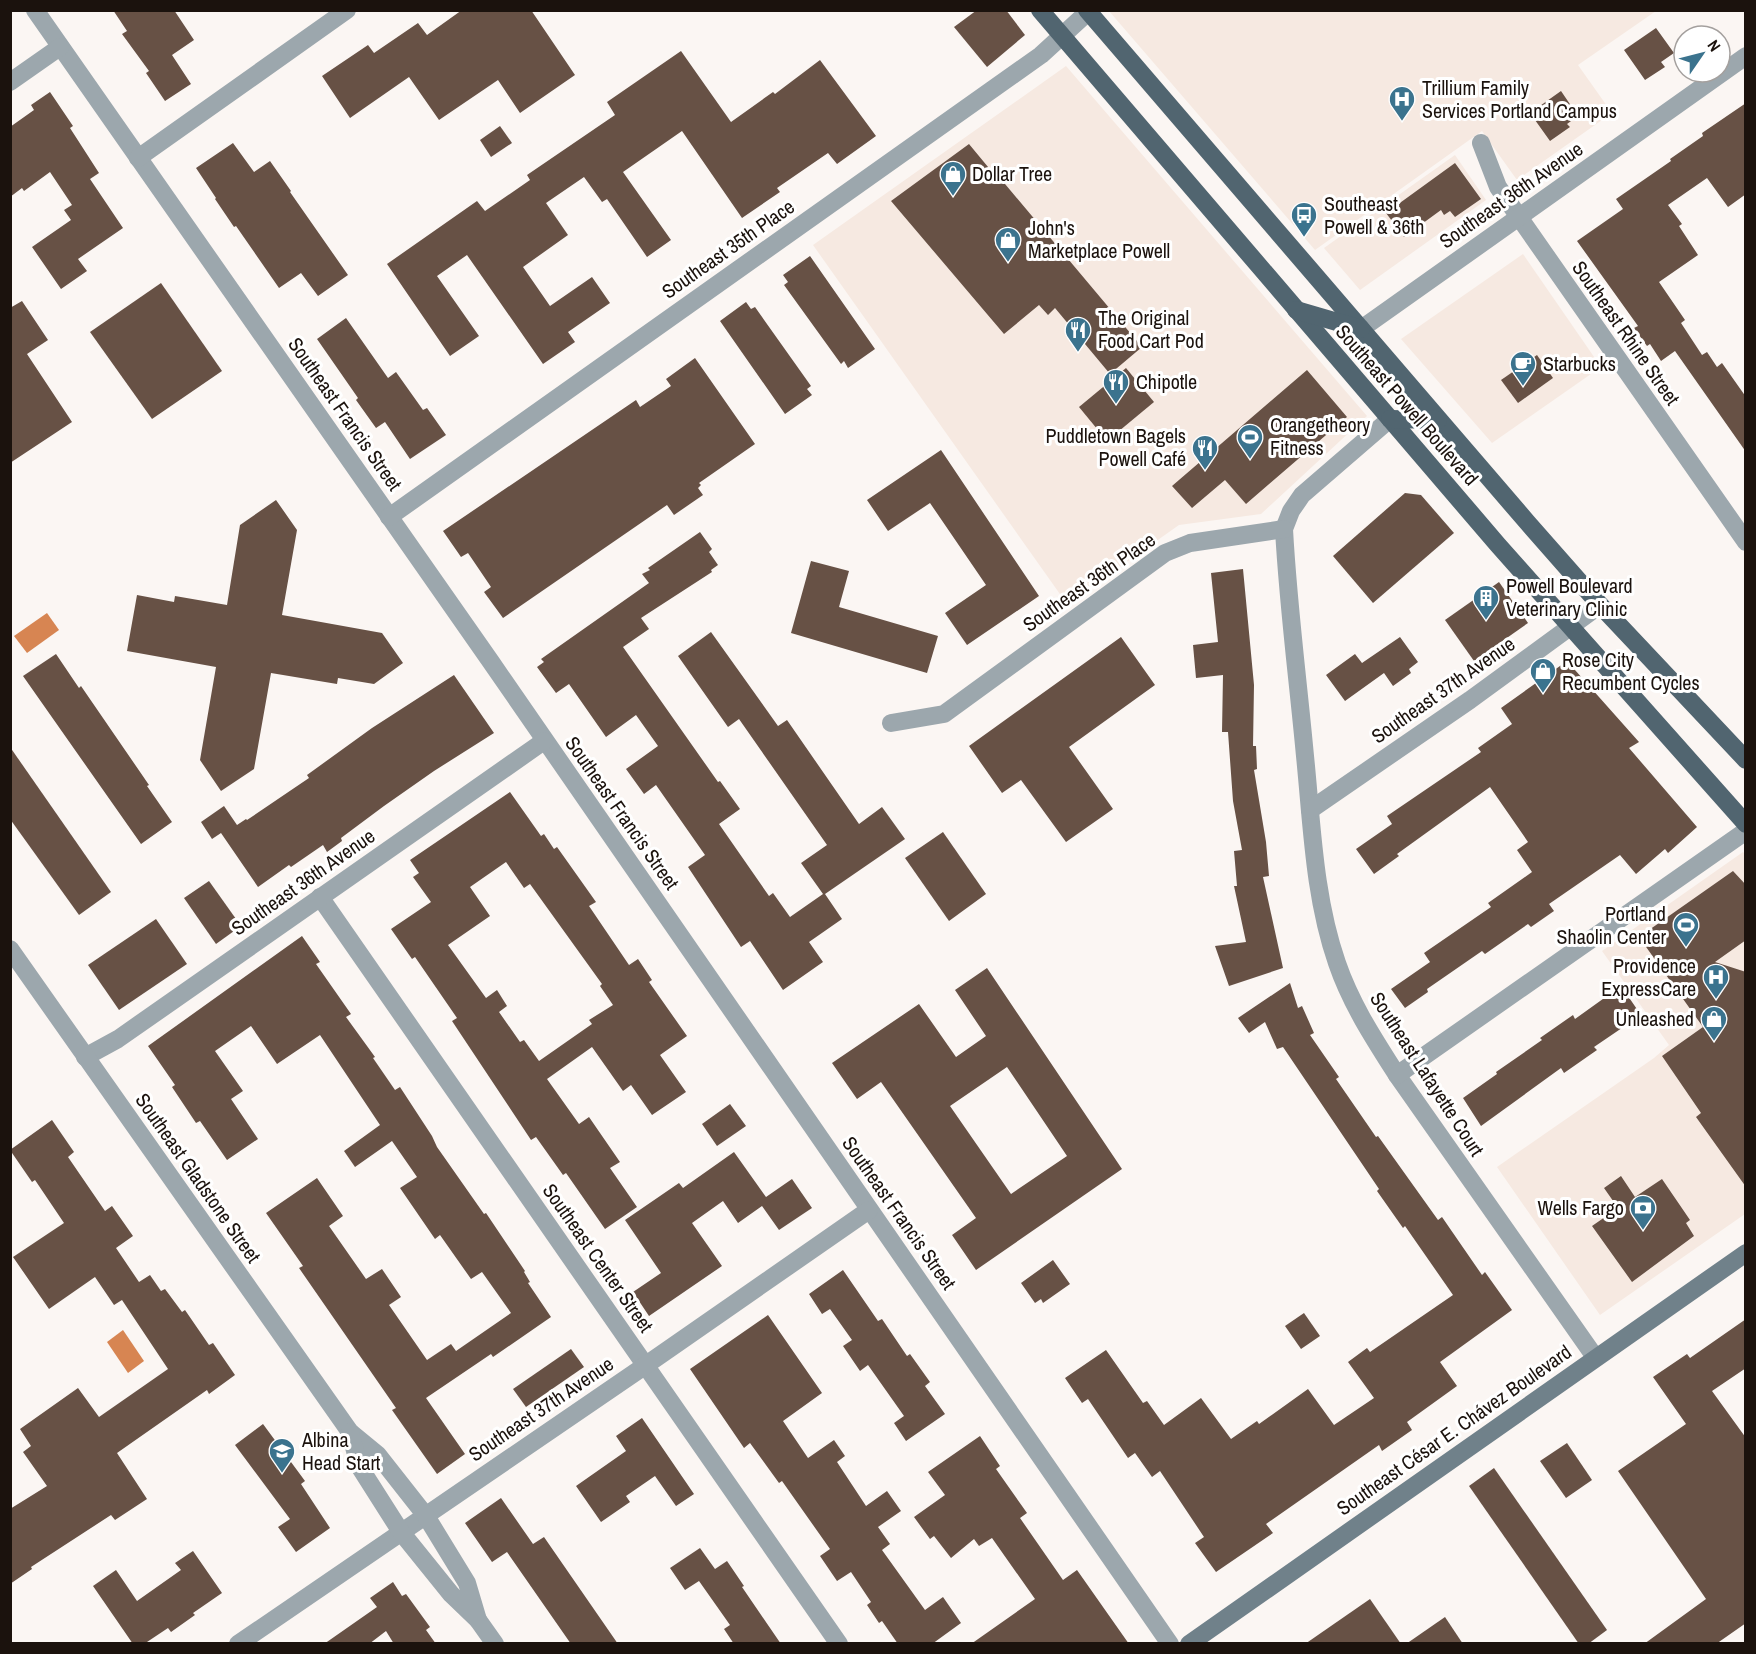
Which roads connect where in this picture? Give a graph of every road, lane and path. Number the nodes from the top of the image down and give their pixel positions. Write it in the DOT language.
graph roads {
  1 [pos="35,10"];
  2 [pos="347,10"];
  3 [pos="1040,10"];
  4 [pos="1088,11"];
  5 [pos="1062,36"];
  6 [pos="60,47"];
  7 [pos="1746,56"];
  8 [pos="10,82"];
  9 [pos="1481,143"];
  10 [pos="138,158"];
  11 [pos="1519,218"];
  12 [pos="1296,310"];
  13 [pos="1361,329"];
  14 [pos="1389,419"];
  15 [pos="1438,420"];
  16 [pos="389,518"];
  17 [pos="1284,529"];
  18 [pos="1746,542"];
  19 [pos="1600,604"];
  20 [pos="1569,628"];
  21 [pos="891,723"];
  22 [pos="544,741"];
  23 [pos="1746,760"];
  24 [pos="1310,810"];
  25 [pos="1746,824"];
  26 [pos="1746,831"];
  27 [pos="320,897"];
  28 [pos="10,949"];
  29 [pos="85,1057"];
  30 [pos="1397,1075"];
  31 [pos="869,1210"];
  32 [pos="1746,1253"];
  33 [pos="1595,1357"];
  34 [pos="646,1365"];
  35 [pos="350,1432"];
  36 [pos="426,1516"];
  37 [pos="401,1532"];
  38 [pos="478,1620"];
  39 [pos="238,1644"];
  40 [pos="495,1644"];
  41 [pos="839,1644"];
  42 [pos="1170,1644"];
  43 [pos="1189,1644"];
  1 -- 6 [label="street, Southeast Francis Street"];
  2 -- 10 [label="street"];
  3 -- 5 [label="main road, Southeast Powell Boulevard"];
  4 -- 5 [label="street, Southeast 35th Place"];
  4 -- 13 [label="main road, Southeast Powell Boulevard"];
  5 -- 12 [label="main road, Southeast Powell Boulevard"];
  5 -- 16 [label="street, Southeast 35th Place"];
  6 -- 8 [label="street"];
  6 -- 10 [label="street, Southeast Francis Street"];
  7 -- 11 [label="street, Southeast 36th Avenue"];
  9 -- 11 [label="street, Southeast Rhine Street"];
  10 -- 16 [label="street, Southeast Francis Street"];
  11 -- 13 [label="street, Southeast 36th Avenue"];
  11 -- 18 [label="street, Southeast Rhine Street"];
  12 -- 13 [label="main road"];
  12 -- 14 [label="main road, Southeast Powell Boulevard"];
  13 -- 15 [label="main road, Southeast Powell Boulevard"];
  14 -- 15 [label="main road"];
  14 -- 17 [label="street"];
  14 -- 20 [label="main road, Southeast Powell Boulevard"];
  15 -- 19 [label="main road, Southeast Powell Boulevard"];
  16 -- 22 [label="street, Southeast Francis Street"];
  17 -- 21 [label="street, Southeast 36th Place"];
  17 -- 24 [label="street, Southeast Lafayette Court"];
  19 -- 20 [label="street, Southeast 37th Avenue"];
  19 -- 23 [label="main road, Southeast Powell Boulevard"];
  20 -- 24 [label="street, Southeast 37th Avenue"];
  20 -- 25 [label="main road, Southeast Powell Boulevard"];
  22 -- 27 [label="street, Southeast 36th Avenue"];
  22 -- 31 [label="street, Southeast Francis Street"];
  24 -- 30 [label="street, Southeast Lafayette Court"];
  26 -- 30 [label="street"];
  27 -- 29 [label="street, Southeast 36th Avenue"];
  27 -- 34 [label="street, Southeast Center Street"];
  28 -- 29 [label="street, Southeast Gladstone Street"];
  29 -- 35 [label="street, Southeast Gladstone Street"];
  30 -- 33 [label="street, Southeast Lafayette Court"];
  31 -- 34 [label="street, Southeast 37th Avenue"];
  31 -- 42 [label="street, Southeast Francis Street"];
  32 -- 33 [label="main road, Southeast César E. Chávez Boulevard"];
  33 -- 43 [label="main road, Southeast César E. Chávez Boulevard"];
  34 -- 36 [label="street, Southeast 37th Avenue"];
  34 -- 41 [label="street, Southeast Center Street"];
  35 -- 36 [label="street, Southeast Gladstone Street"];
  35 -- 37 [label="street, Southeast Gladstone Street"];
  36 -- 37 [label="street, Southeast 37th Avenue"];
  36 -- 38 [label="street, Southeast Gladstone Street"];
  37 -- 38 [label="street, Southeast Gladstone Street"];
  37 -- 39 [label="street, Southeast 37th Avenue"];
  38 -- 40 [label="street, Southeast Gladstone Street"];
}
